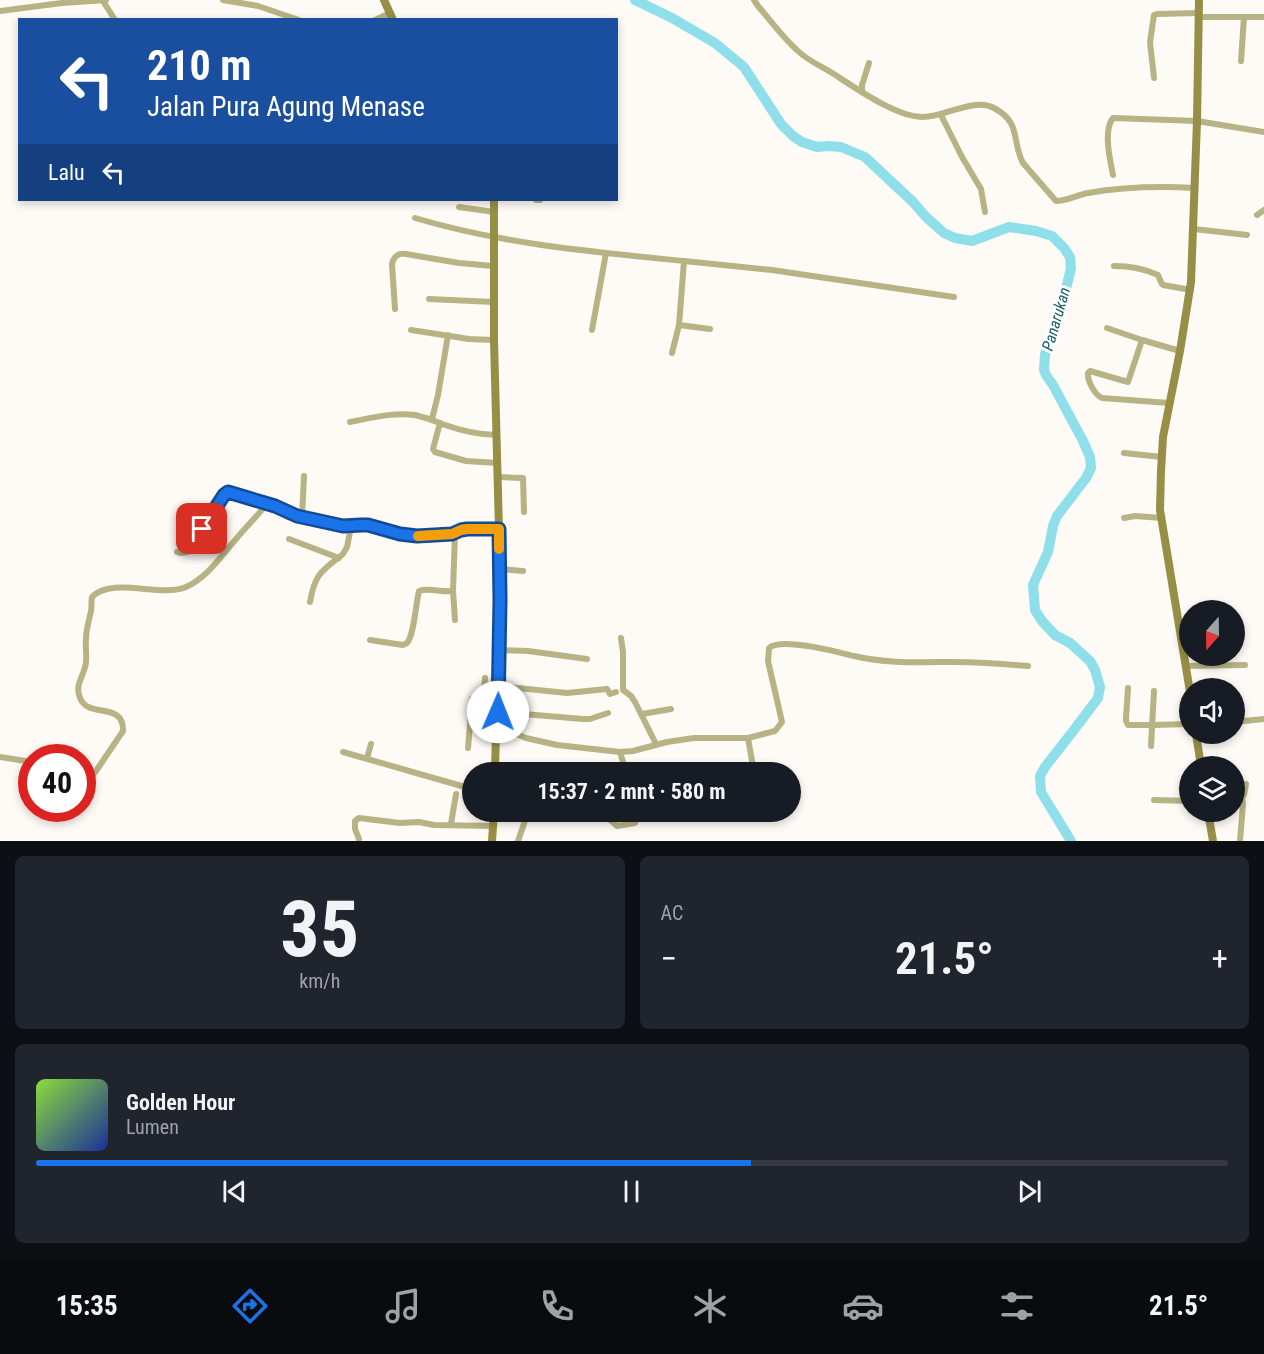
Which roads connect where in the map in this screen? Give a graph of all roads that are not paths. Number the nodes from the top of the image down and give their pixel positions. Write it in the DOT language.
graph roads {
  1 [pos="223,0"];
  2 [pos="384,0"];
  3 [pos="754,0"];
  4 [pos="1199,0"];
  5 [pos="105,1"];
  6 [pos="0,11"];
  7 [pos="1199,15"];
  8 [pos="392,16"];
  9 [pos="1244,17"];
  10 [pos="1264,17"];
  11 [pos="114,18"];
  12 [pos="293,18"];
  13 [pos="1241,61"];
  14 [pos="868,63"];
  15 [pos="1155,78"];
  16 [pos="862,92"];
  17 [pos="941,115"];
  18 [pos="1197,121"];
  19 [pos="1264,132"];
  20 [pos="1113,175"];
  21 [pos="1195,188"];
  22 [pos="494,201"];
  23 [pos="459,207"];
  24 [pos="1264,210"];
  25 [pos="494,212"];
  26 [pos="985,212"];
  27 [pos="1257,216"];
  28 [pos="415,218"];
  29 [pos="1194,229"];
  30 [pos="1247,235"];
  31 [pos="494,236"];
  32 [pos="606,253"];
  33 [pos="684,261"];
  34 [pos="493,266"];
  35 [pos="1114,266"];
  36 [pos="1191,290"];
  37 [pos="954,297"];
  38 [pos="429,299"];
  39 [pos="494,302"];
  40 [pos="395,309"];
  41 [pos="679,326"];
  42 [pos="1107,328"];
  43 [pos="710,329"];
  44 [pos="411,330"];
  45 [pos="592,330"];
  46 [pos="448,335"];
  47 [pos="494,340"];
  48 [pos="1142,340"];
  49 [pos="1180,351"];
  50 [pos="672,353"];
  51 [pos="1169,403"];
  52 [pos="432,419"];
  53 [pos="350,422"];
  54 [pos="441,423"];
  55 [pos="496,435"];
  56 [pos="1124,453"];
  57 [pos="1162,457"];
  58 [pos="497,463"];
  59 [pos="304,476"];
  60 [pos="498,477"];
  61 [pos="267,504"];
  62 [pos="524,512"];
  63 [pos="302,516"];
  64 [pos="1124,518"];
  65 [pos="1162,518"];
  66 [pos="351,526"];
  67 [pos="499,529"];
  68 [pos="455,533"];
  69 [pos="289,539"];
  70 [pos="177,552"];
  71 [pos="339,558"];
  72 [pos="500,569"];
  73 [pos="523,571"];
  74 [pos="453,591"];
  75 [pos="310,602"];
  76 [pos="455,620"];
  77 [pos="1179,627"];
  78 [pos="621,639"];
  79 [pos="370,640"];
  80 [pos="498,650"];
  81 [pos="587,659"];
  82 [pos="1028,666"];
  83 [pos="1185,666"];
  84 [pos="485,678"];
  85 [pos="1187,678"];
  86 [pos="498,686"];
  87 [pos="1128,688"];
  88 [pos="1154,691"];
  89 [pos="616,692"];
  90 [pos="483,701"];
  91 [pos="498,707"];
  92 [pos="671,709"];
  93 [pos="609,713"];
  94 [pos="642,714"];
  95 [pos="1264,719"];
  96 [pos="1245,721"];
  97 [pos="1179,724"];
  98 [pos="1153,725"];
  99 [pos="497,729"];
  100 [pos="748,738"];
  101 [pos="371,744"];
  102 [pos="656,744"];
  103 [pos="1151,746"];
  104 [pos="468,748"];
  105 [pos="343,752"];
  106 [pos="620,753"];
  107 [pos="0,757"];
  108 [pos="367,758"];
  109 [pos="18,760"];
  110 [pos="495,762"];
  111 [pos="623,762"];
  112 [pos="752,762"];
  113 [pos="96,771"];
  114 [pos="1246,784"];
  115 [pos="462,786"];
  116 [pos="456,794"];
  117 [pos="1245,794"];
  118 [pos="1154,800"];
  119 [pos="1179,801"];
  120 [pos="493,822"];
  121 [pos="525,822"];
  122 [pos="613,822"];
  123 [pos="636,822"];
  124 [pos="1210,822"];
  125 [pos="1242,822"];
  126 [pos="451,824"];
  127 [pos="493,826"];
  128 [pos="358,839"];
  129 [pos="492,841"];
  130 [pos="518,841"];
  131 [pos="1213,841"];
  132 [pos="1240,841"];
  1 -- 12 [label="street"];
  2 -- 8 [label="street"];
  3 -- 16 [label="street"];
  4 -- 7 [label="street"];
  5 -- 6 [label="street"];
  5 -- 11 [label="street"];
  7 -- 9 [label="street"];
  7 -- 15 [label="street"];
  7 -- 18 [label="street"];
  9 -- 10 [label="street"];
  9 -- 13 [label="street"];
  14 -- 16 [label="street"];
  16 -- 17 [label="street"];
  17 -- 21 [label="street"];
  17 -- 26 [label="street"];
  18 -- 19 [label="street"];
  18 -- 20 [label="street"];
  18 -- 21 [label="street"];
  21 -- 29 [label="street"];
  22 -- 25 [label="street"];
  23 -- 25 [label="street"];
  24 -- 27 [label="street"];
  25 -- 31 [label="street"];
  28 -- 31 [label="street"];
  29 -- 30 [label="street"];
  29 -- 36 [label="street"];
  31 -- 32 [label="street"];
  31 -- 34 [label="street"];
  32 -- 33 [label="street"];
  32 -- 45 [label="street"];
  33 -- 37 [label="street"];
  33 -- 41 [label="street"];
  34 -- 39 [label="street"];
  34 -- 40 [label="street"];
  35 -- 36 [label="street"];
  36 -- 49 [label="street"];
  38 -- 39 [label="street"];
  39 -- 47 [label="street"];
  41 -- 43 [label="street"];
  41 -- 50 [label="street"];
  42 -- 48 [label="street"];
  44 -- 46 [label="street"];
  46 -- 47 [label="street"];
  46 -- 52 [label="street"];
  47 -- 55 [label="street"];
  48 -- 49 [label="street"];
  48 -- 51 [label="street"];
  49 -- 51 [label="street"];
  51 -- 57 [label="street"];
  52 -- 53 [label="street"];
  52 -- 54 [label="street"];
  54 -- 55 [label="street"];
  54 -- 58 [label="street"];
  55 -- 58 [label="street"];
  56 -- 57 [label="street"];
  57 -- 65 [label="street"];
  58 -- 60 [label="street"];
  59 -- 63 [label="street"];
  60 -- 62 [label="street"];
  60 -- 67 [label="street"];
  61 -- 63 [label="street"];
  61 -- 70 [label="street"];
  61 -- 113 [label="street"];
  63 -- 66 [label="street"];
  64 -- 65 [label="street"];
  65 -- 77 [label="street"];
  66 -- 68 [label="street"];
  66 -- 71 [label="street"];
  67 -- 68 [label="street"];
  67 -- 72 [label="street"];
  68 -- 74 [label="street"];
  69 -- 71 [label="street"];
  71 -- 75 [label="street"];
  72 -- 73 [label="street"];
  72 -- 80 [label="street"];
  74 -- 76 [label="street"];
  74 -- 79 [label="street"];
  78 -- 94 [label="street"];
  80 -- 81 [label="street"];
  80 -- 86 [label="street"];
  82 -- 100 [label="street"];
  83 -- 85 [label="street"];
  84 -- 90 [label="street"];
  86 -- 89 [label="street"];
  86 -- 91 [label="street"];
  87 -- 98 [label="street"];
  88 -- 98 [label="street"];
  90 -- 91 [label="street"];
  90 -- 104 [label="street"];
  91 -- 93 [label="street"];
  91 -- 99 [label="street"];
  92 -- 94 [label="street"];
  94 -- 102 [label="street"];
  95 -- 96 [label="street"];
  97 -- 98 [label="street"];
  98 -- 103 [label="street"];
  99 -- 106 [label="street"];
  99 -- 110 [label="street"];
  100 -- 102 [label="street"];
  100 -- 112 [label="street"];
  101 -- 108 [label="street"];
  102 -- 106 [label="street"];
  105 -- 108 [label="street"];
  106 -- 111 [label="street"];
  107 -- 109 [label="street"];
  108 -- 115 [label="street"];
  114 -- 117 [label="street"];
  116 -- 126 [label="street"];
  118 -- 119 [label="street"];
  120 -- 127 [label="street"];
  121 -- 130 [label="street"];
  122 -- 123 [label="street"];
  124 -- 131 [label="street"];
  125 -- 132 [label="street"];
  126 -- 127 [label="street"];
  126 -- 128 [label="street"];
  127 -- 129 [label="street"];
}
